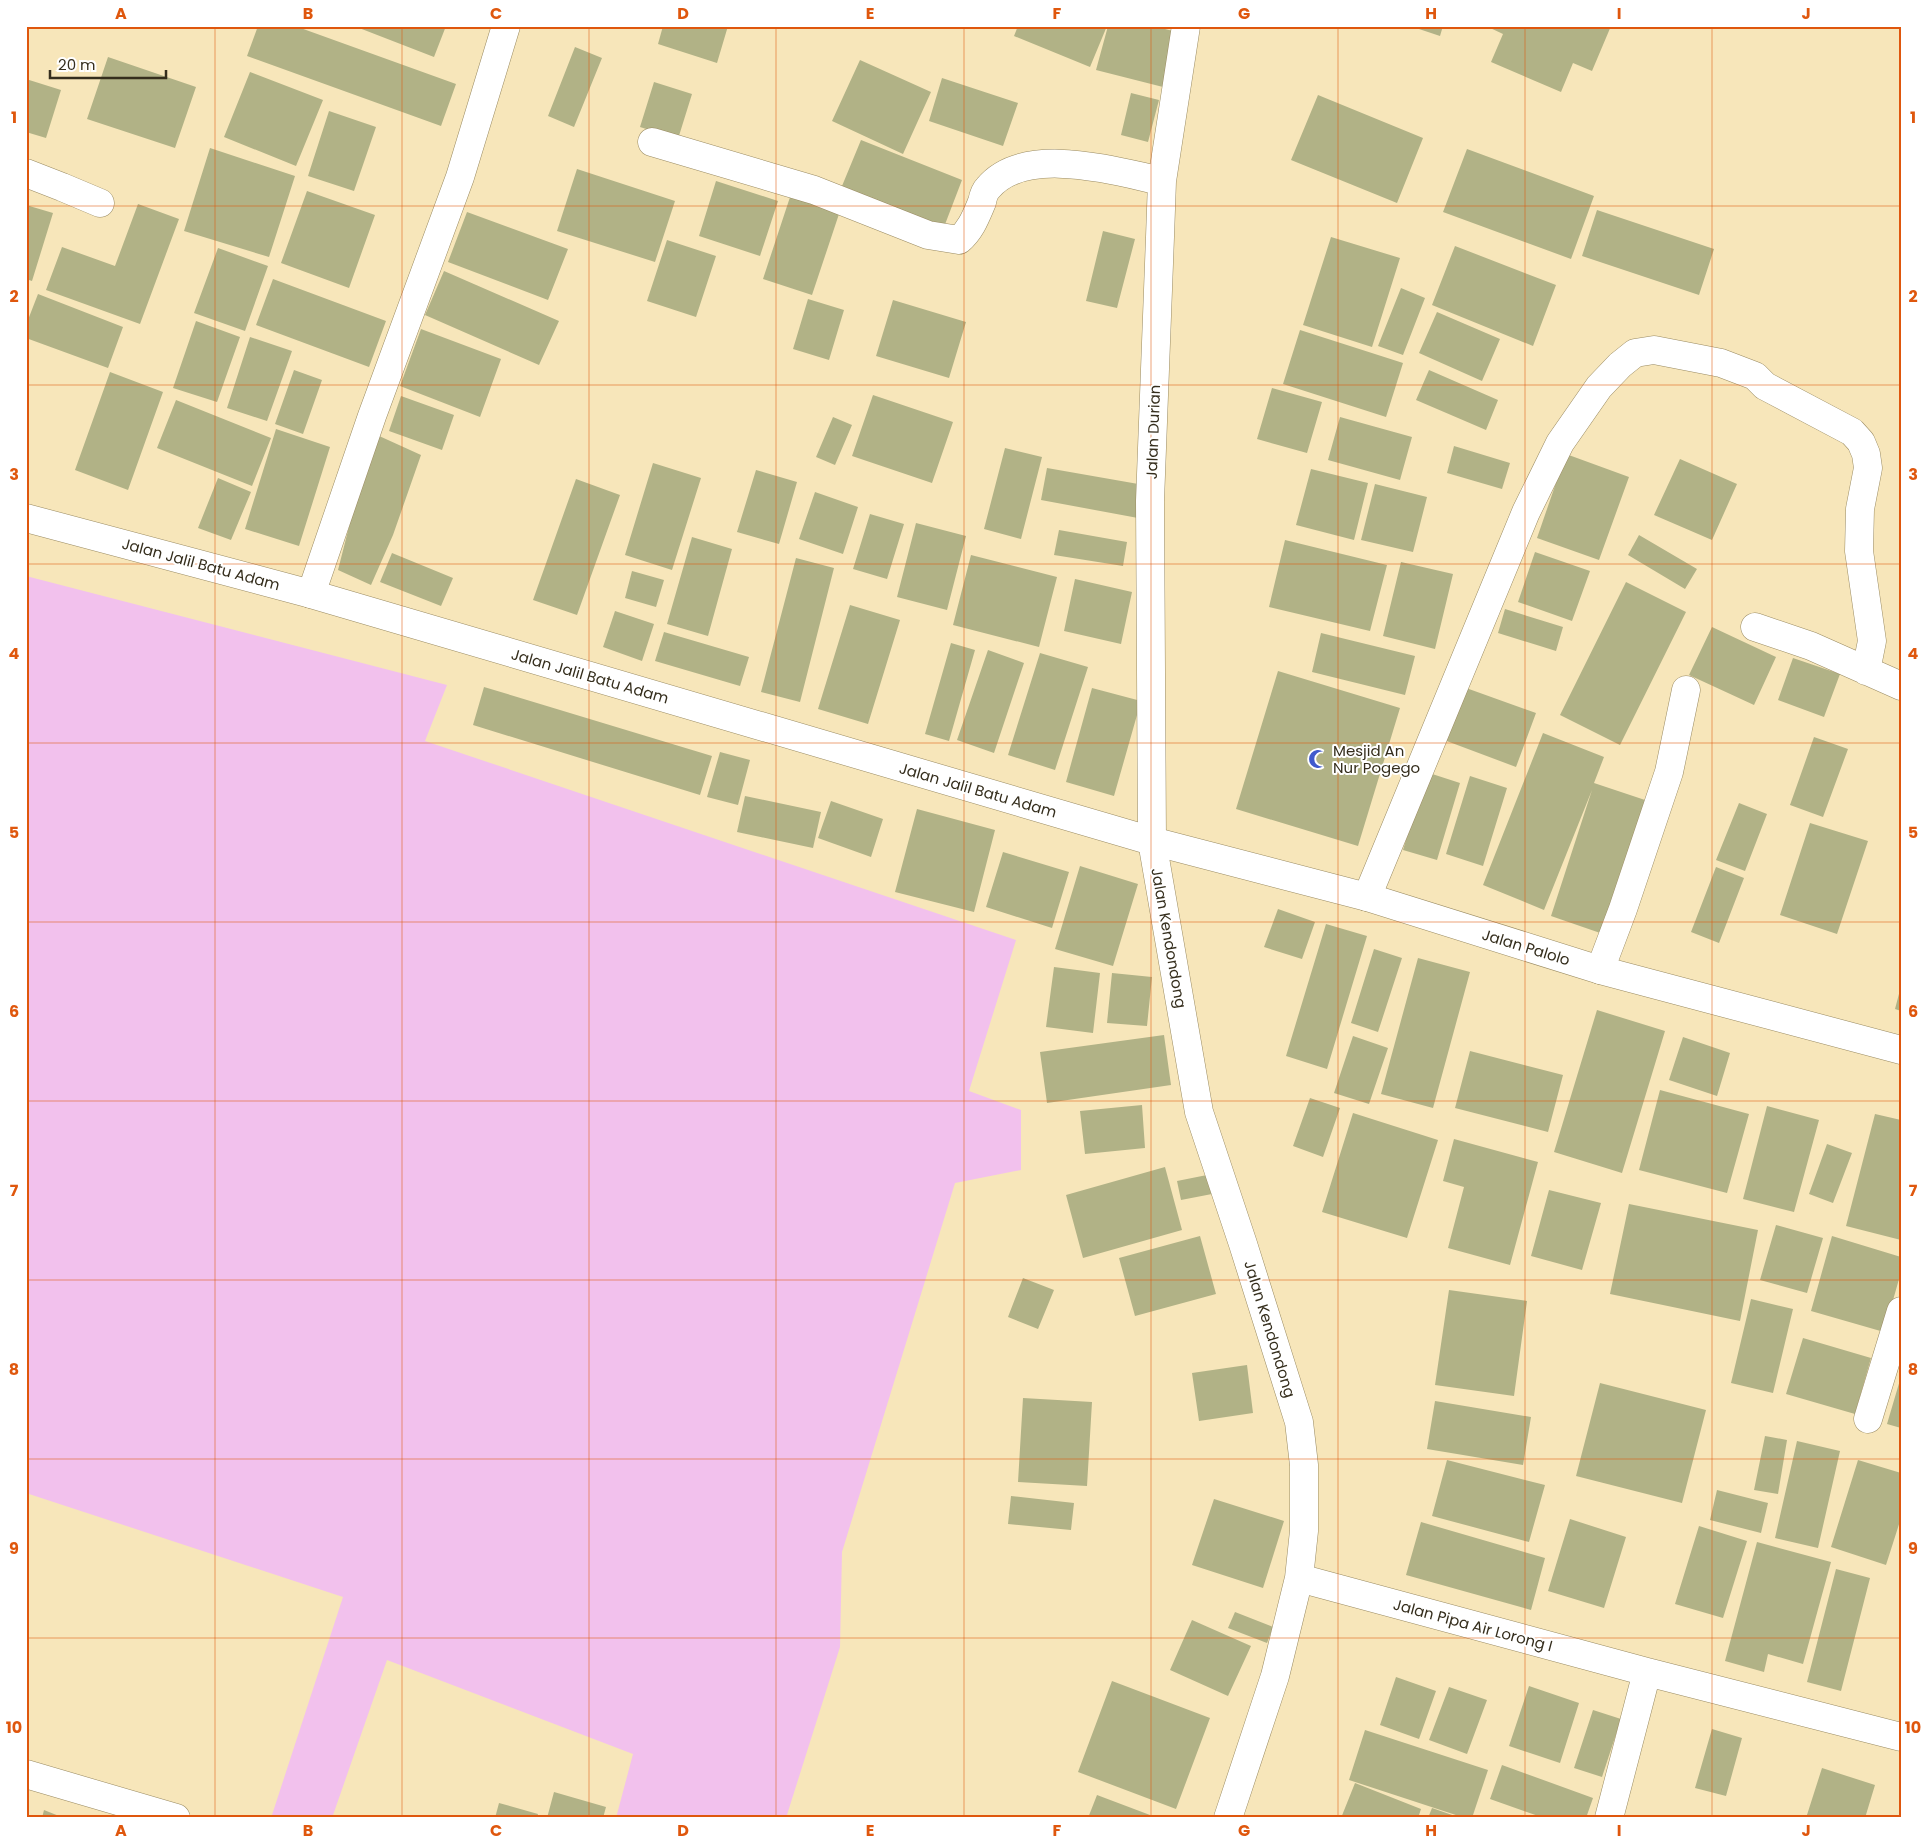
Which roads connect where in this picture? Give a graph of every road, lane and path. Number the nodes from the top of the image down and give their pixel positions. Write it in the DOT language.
graph roads {
  1 [pos="506,26"];
  2 [pos="1186,26"];
  3 [pos="652,142"];
  4 [pos="26,173"];
  5 [pos="1162,181"];
  6 [pos="100,203"];
  7 [pos="26,518"];
  8 [pos="310,594"];
  9 [pos="1755,627"];
  10 [pos="1866,671"];
  11 [pos="1901,686"];
  12 [pos="1686,690"];
  13 [pos="1152,841"];
  14 [pos="1367,897"];
  15 [pos="1600,970"];
  16 [pos="1901,1050"];
  17 [pos="1901,1311"];
  18 [pos="1868,1419"];
  19 [pos="1299,1578"];
  20 [pos="1647,1672"];
  21 [pos="1901,1737"];
  22 [pos="26,1774"];
  23 [pos="176,1818"];
  24 [pos="1228,1818"];
  25 [pos="1609,1818"];
  1 -- 8 [label="street"];
  2 -- 5 [label="street, Jalan Durian"];
  3 -- 5 [label="street"];
  4 -- 6 [label="street"];
  5 -- 13 [label="street, Jalan Durian"];
  7 -- 8 [label="street, Jalan Jalil Batu Adam"];
  8 -- 13 [label="street, Jalan Jalil Batu Adam"];
  9 -- 10 [label="street"];
  10 -- 11 [label="street"];
  10 -- 14 [label="street"];
  12 -- 15 [label="street"];
  13 -- 14 [label="street, Jalan Palolo"];
  13 -- 19 [label="street, Jalan Kendondong"];
  14 -- 15 [label="street, Jalan Palolo"];
  15 -- 16 [label="street, Jalan Palolo"];
  17 -- 18 [label="street"];
  19 -- 20 [label="street, Jalan Pipa Air Lorong I"];
  19 -- 24 [label="street, Jalan Kendondong"];
  20 -- 21 [label="street, Jalan Pipa Air Lorong I"];
  20 -- 25 [label="street"];
  22 -- 23 [label="street"];
}
